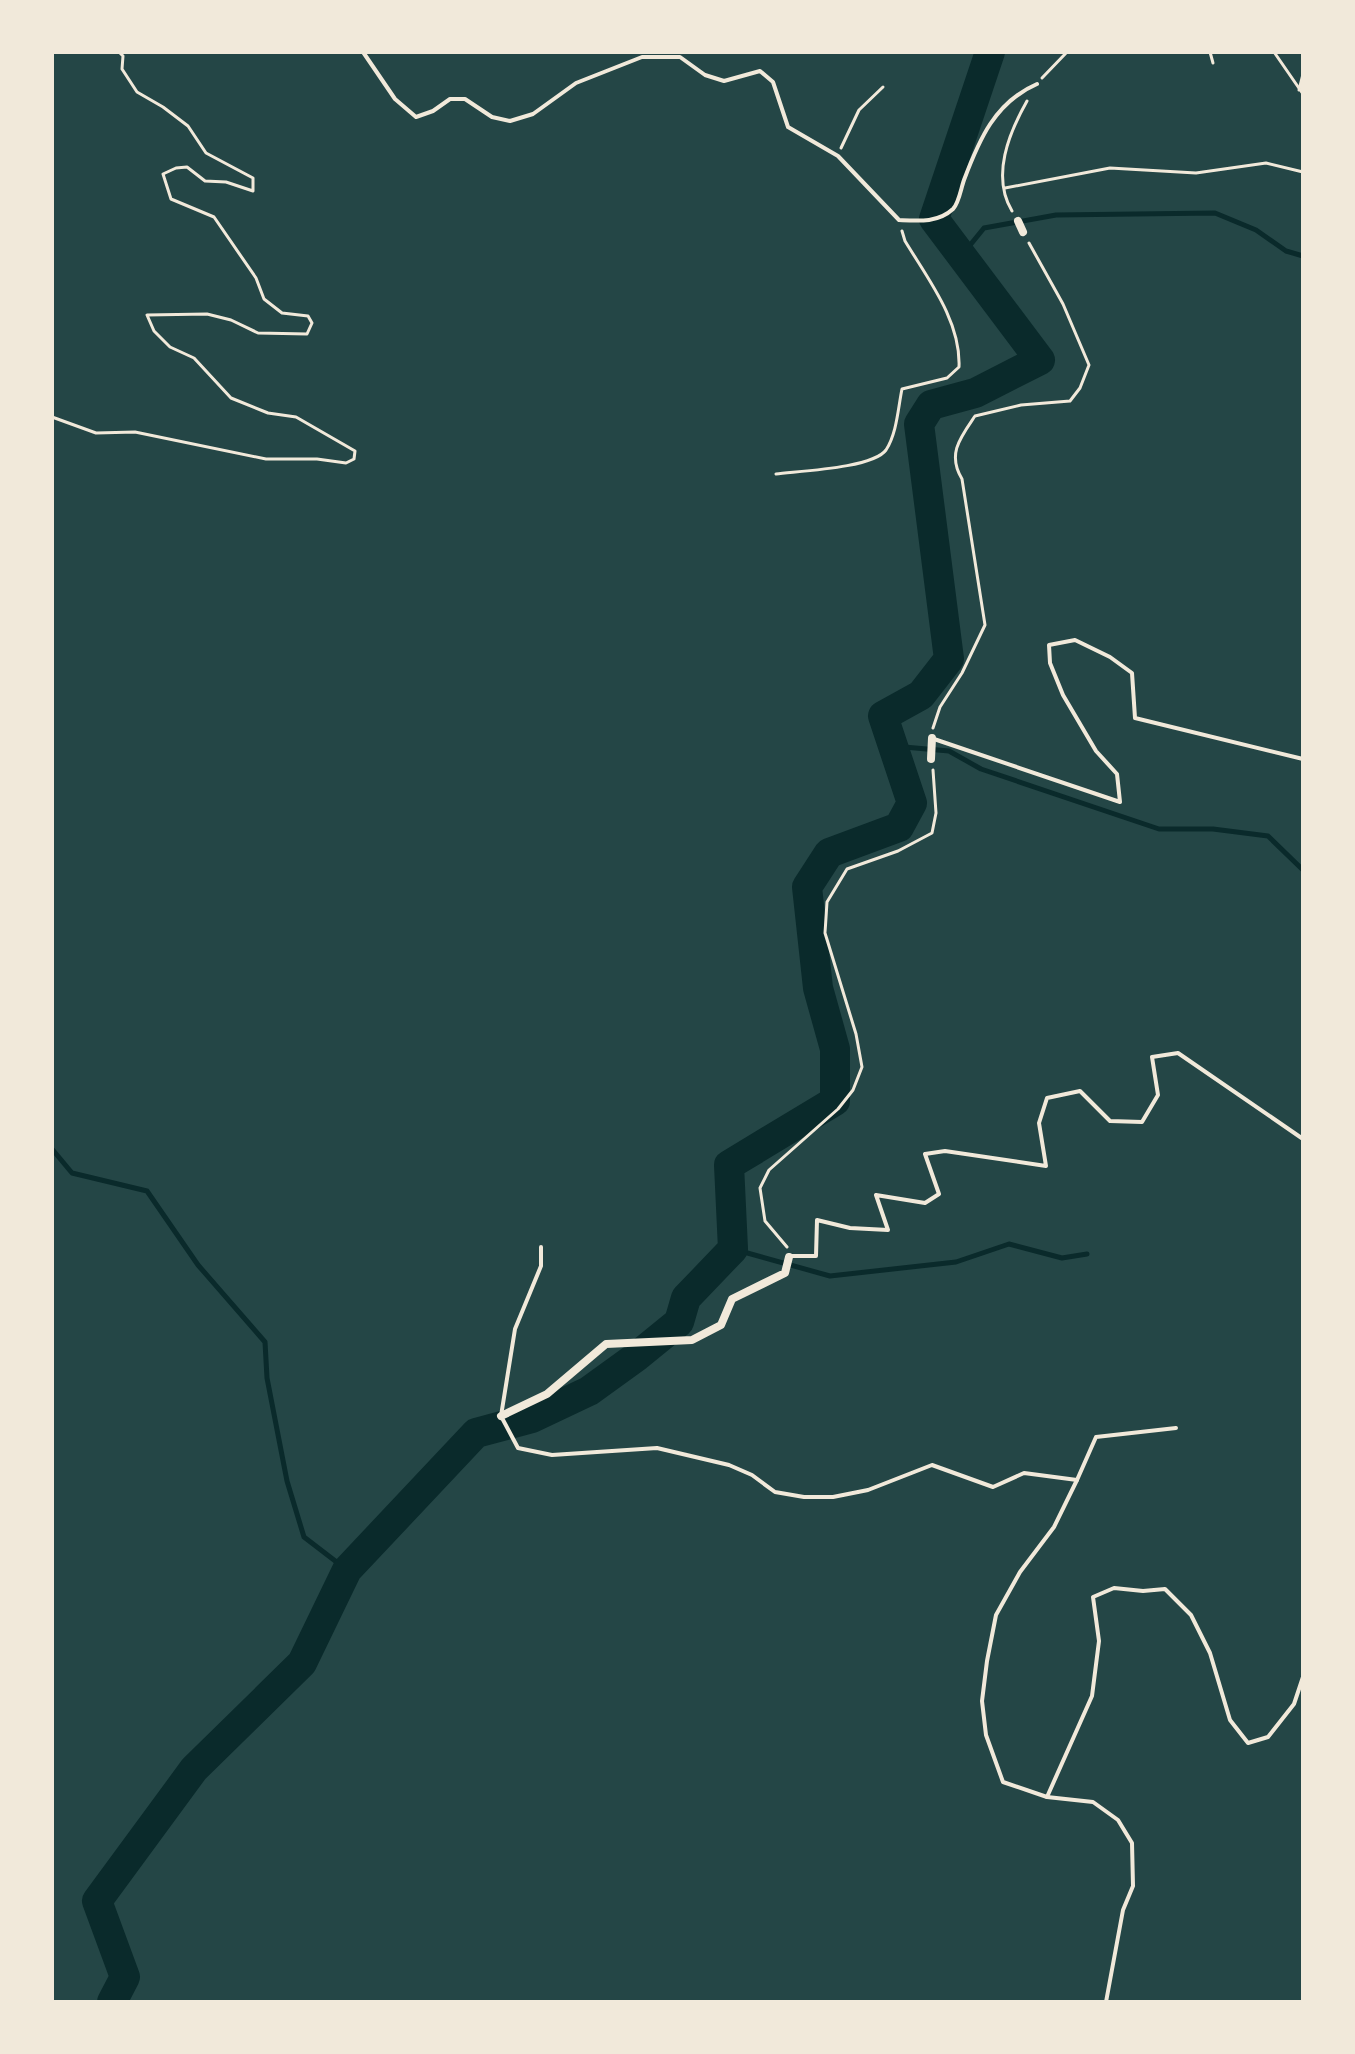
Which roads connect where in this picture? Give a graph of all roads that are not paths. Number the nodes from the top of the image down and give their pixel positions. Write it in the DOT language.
graph roads {
  1 [pos="363,52"];
  2 [pos="1037,84"];
  3 [pos="1018,221"];
  4 [pos="1023,232"];
  5 [pos="932,738"];
  6 [pos="931,759"];
  7 [pos="1303,759"];
  8 [pos="1303,1139"];
  9 [pos="541,1247"];
  10 [pos="789,1256"];
  11 [pos="502,1416"];
  12 [pos="1176,1428"];
  13 [pos="1077,1480"];
  14 [pos="1303,1677"];
  15 [pos="1047,1797"];
  16 [pos="1106,2002"];
  1 -- 2 [label="lane"];
  3 -- 4 [label="street"];
  5 -- 6 [label="street"];
  5 -- 7 [label="lane"];
  8 -- 10 [label="lane"];
  9 -- 11 [label="lane"];
  10 -- 11 [label="street"];
  11 -- 13 [label="lane"];
  12 -- 13 [label="lane"];
  13 -- 15 [label="lane"];
  14 -- 15 [label="lane"];
  15 -- 16 [label="lane"];
}
